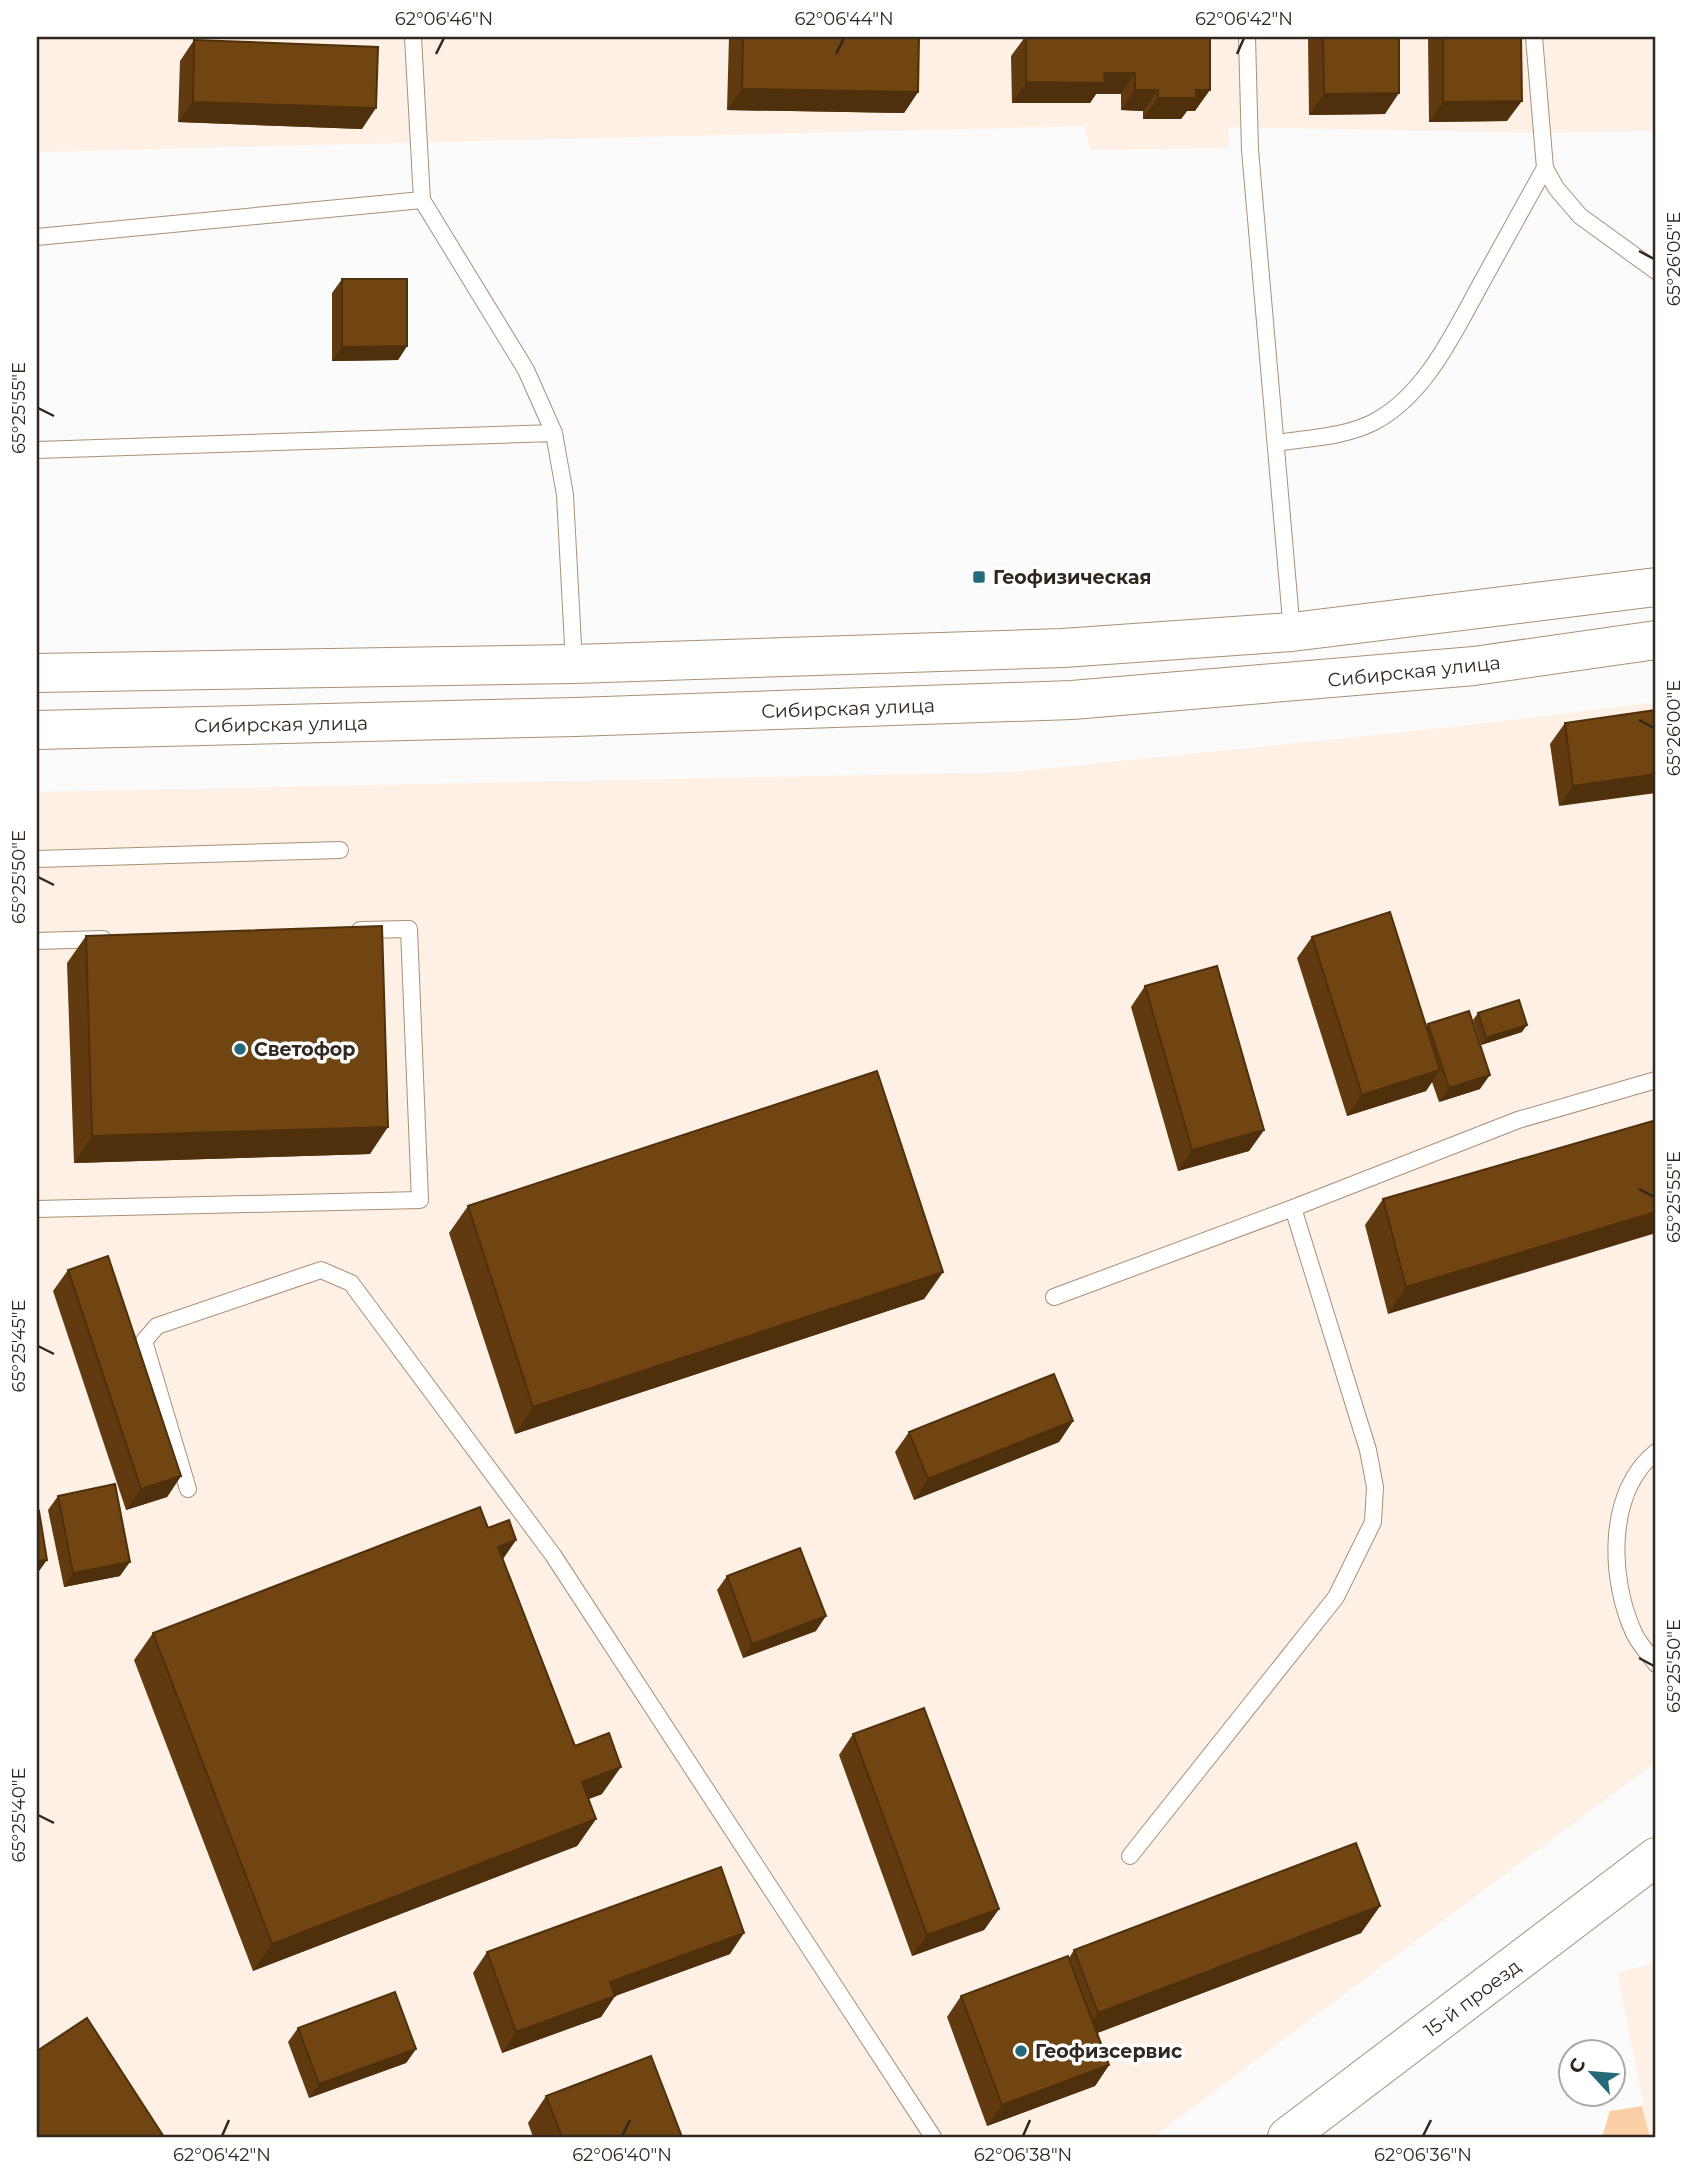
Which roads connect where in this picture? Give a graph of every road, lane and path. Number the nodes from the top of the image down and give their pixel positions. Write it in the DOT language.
graph roads {
  1 [pos="413,37"];
  2 [pos="1247,37"];
  3 [pos="1534,37"];
  4 [pos="1545,168"];
  5 [pos="422,200"];
  6 [pos="37,237"];
  7 [pos="1656,271"];
  8 [pos="554,433"];
  9 [pos="1276,443"];
  10 [pos="37,450"];
  11 [pos="1656,587"];
  12 [pos="1292,632"];
  13 [pos="1656,640"];
  14 [pos="574,664"];
  15 [pos="37,673"];
  16 [pos="37,730"];
  17 [pos="340,850"];
  18 [pos="37,859"];
  19 [pos="340,931"];
  20 [pos="120,938"];
  21 [pos="37,941"];
  22 [pos="1656,1080"];
  23 [pos="1293,1208"];
  24 [pos="37,1209"];
  25 [pos="1054,1297"];
  26 [pos="1656,1452"];
  27 [pos="188,1489"];
  28 [pos="1656,1664"];
  29 [pos="1130,1856"];
  30 [pos="1656,1857"];
  31 [pos="933,2137"];
  32 [pos="1287,2137"];
  1 -- 5 [label="lane"];
  2 -- 9 [label="lane"];
  3 -- 4 [label="lane"];
  4 -- 7 [label="lane"];
  4 -- 9 [label="lane"];
  5 -- 6 [label="lane"];
  5 -- 8 [label="lane"];
  8 -- 10 [label="lane"];
  8 -- 14 [label="lane"];
  9 -- 12 [label="lane"];
  11 -- 12 [label="main road"];
  12 -- 14 [label="main road"];
  13 -- 16 [label="main road, Сибирская улица"];
  14 -- 15 [label="main road"];
  17 -- 18 [label="lane"];
  19 -- 24 [label="lane"];
  20 -- 21 [label="lane"];
  22 -- 23 [label="lane"];
  23 -- 25 [label="lane"];
  23 -- 29 [label="lane"];
  26 -- 28 [label="lane"];
  27 -- 31 [label="lane"];
  30 -- 32 [label="main road, 15-й проезд"];
}
